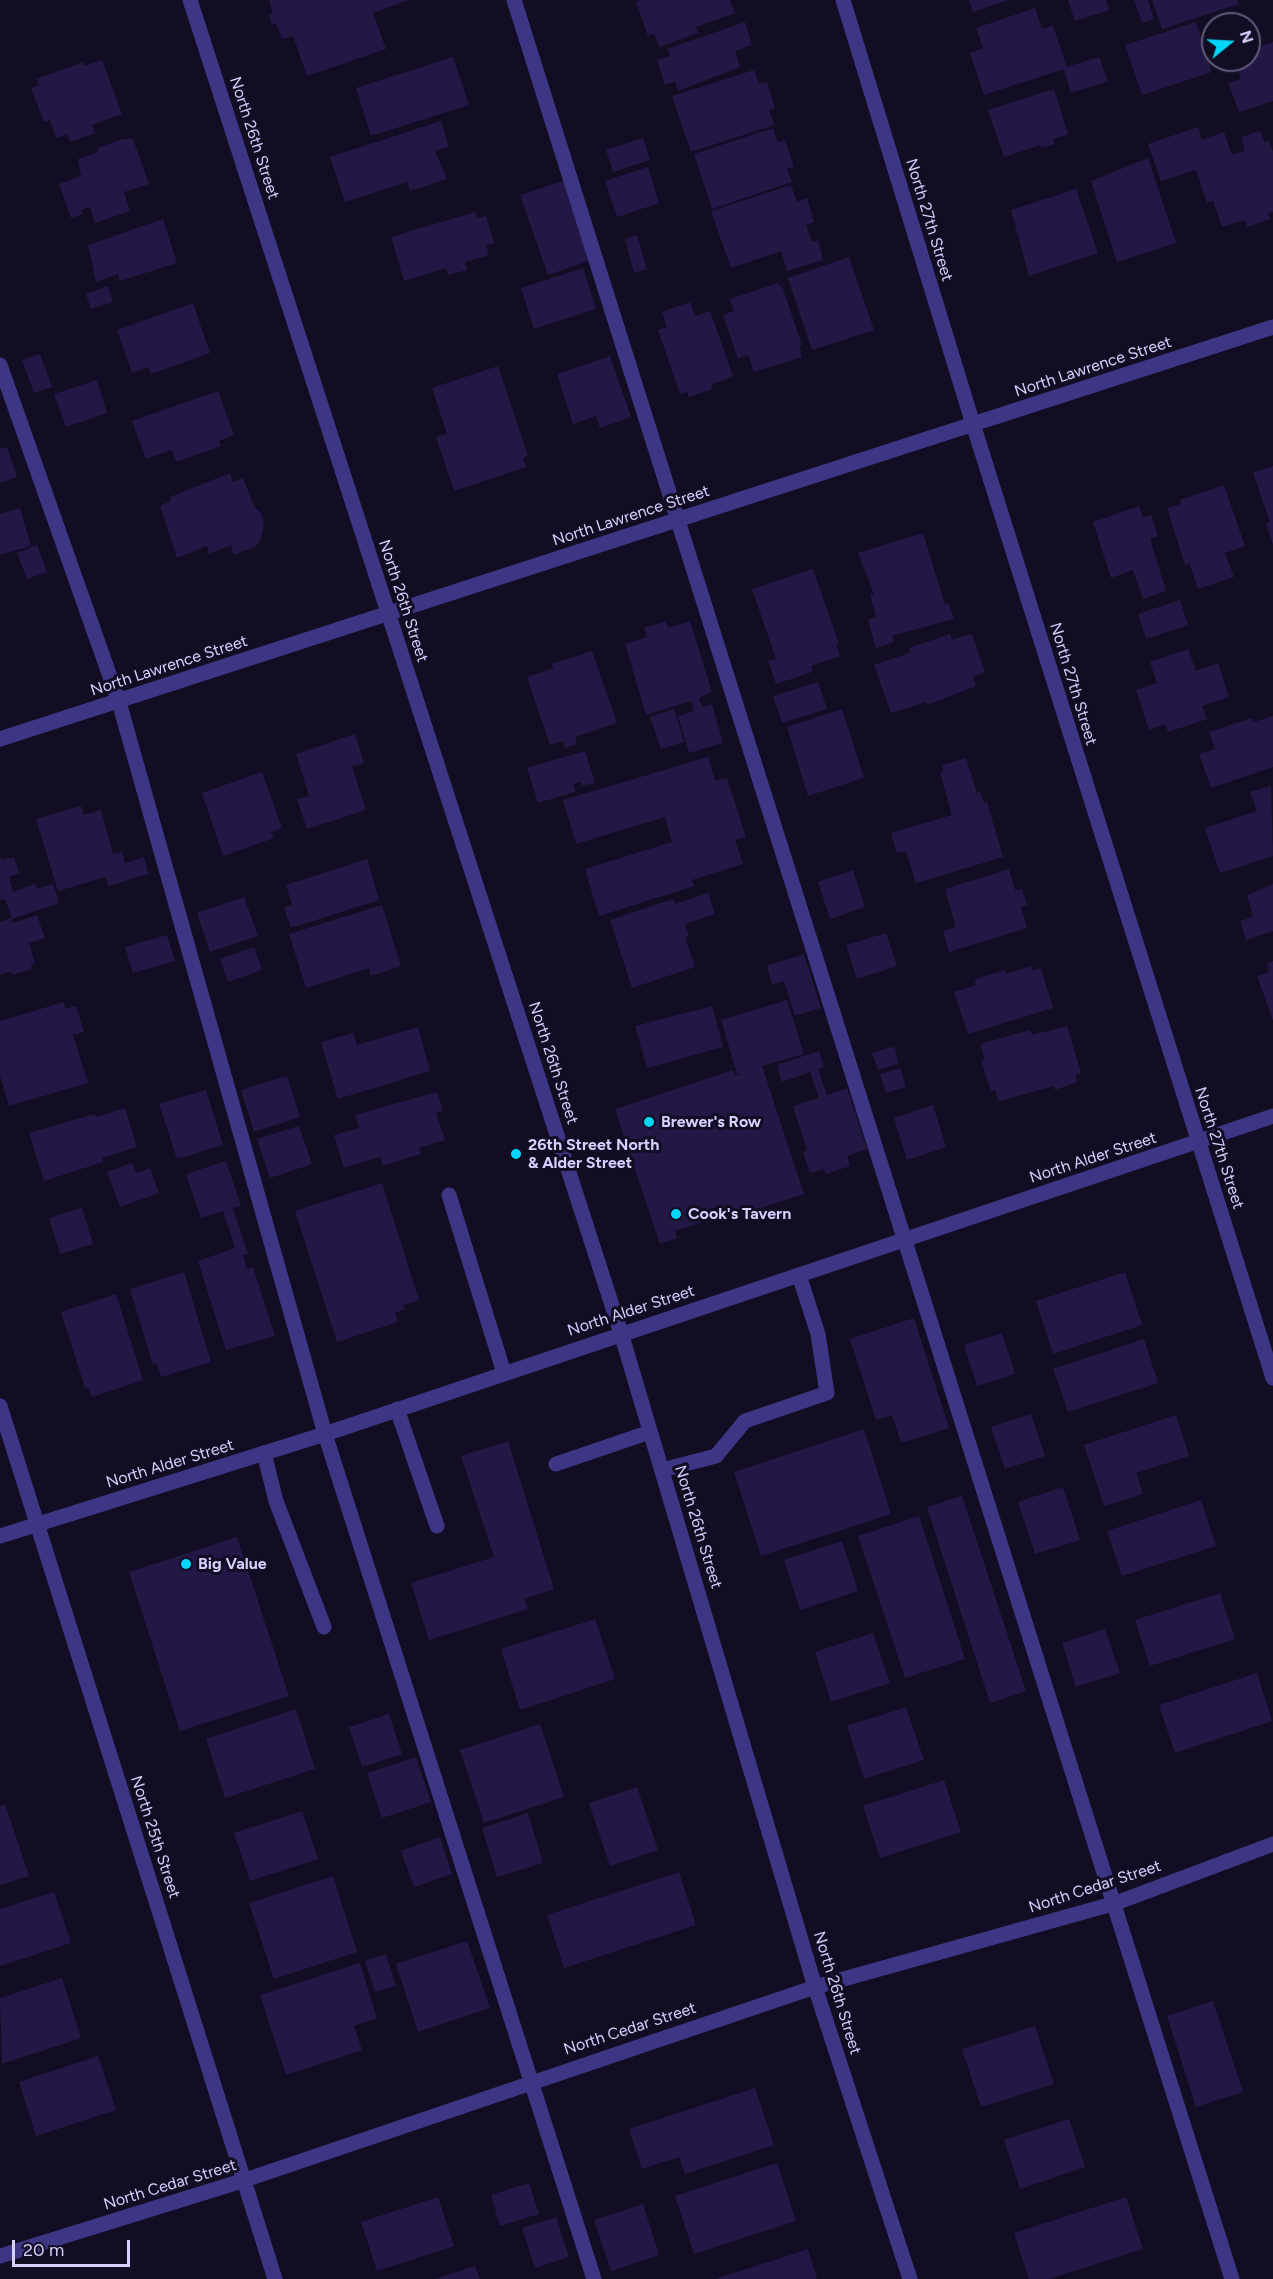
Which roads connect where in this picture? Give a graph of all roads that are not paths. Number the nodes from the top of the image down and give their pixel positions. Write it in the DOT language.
graph roads {
  1 [pos="190,0"];
  2 [pos="514,0"];
  3 [pos="843,0"];
  4 [pos="1273,327"];
  5 [pos="0,365"];
  6 [pos="973,424"];
  7 [pos="678,519"];
  8 [pos="388,613"];
  9 [pos="119,702"];
  10 [pos="0,739"];
  11 [pos="1273,1116"];
  12 [pos="1198,1142"];
  13 [pos="449,1195"];
  14 [pos="906,1239"];
  15 [pos="798,1275"];
  16 [pos="621,1333"];
  17 [pos="504,1373"];
  18 [pos="1273,1378"];
  19 [pos="0,1406"];
  20 [pos="397,1409"];
  21 [pos="650,1432"];
  22 [pos="326,1434"];
  23 [pos="264,1453"];
  24 [pos="556,1464"];
  25 [pos="662,1470"];
  26 [pos="38,1524"];
  27 [pos="437,1526"];
  28 [pos="0,1536"];
  29 [pos="324,1627"];
  30 [pos="1273,1844"];
  31 [pos="1116,1903"];
  32 [pos="815,1987"];
  33 [pos="531,2081"];
  34 [pos="245,2180"];
  35 [pos="0,2256"];
  36 [pos="274,2279"];
  37 [pos="594,2279"];
  38 [pos="910,2279"];
  39 [pos="1232,2279"];
  1 -- 8 [label="street, North 26th Street"];
  2 -- 7 [label="street"];
  3 -- 6 [label="street, North 27th Street"];
  4 -- 6 [label="street, North Lawrence Street"];
  5 -- 9 [label="street"];
  6 -- 7 [label="street, North Lawrence Street"];
  6 -- 12 [label="street, North 27th Street"];
  7 -- 8 [label="street, North Lawrence Street"];
  7 -- 14 [label="street"];
  8 -- 9 [label="street, North Lawrence Street"];
  8 -- 16 [label="street, North 26th Street"];
  9 -- 10 [label="street, North Lawrence Street"];
  9 -- 22 [label="street"];
  11 -- 12 [label="street, North Alder Street"];
  12 -- 14 [label="street, North Alder Street"];
  12 -- 18 [label="street, North 27th Street"];
  13 -- 17 [label="street"];
  14 -- 15 [label="street, North Alder Street"];
  14 -- 31 [label="street"];
  15 -- 16 [label="street, North Alder Street"];
  15 -- 25 [label="street"];
  16 -- 17 [label="street, North Alder Street"];
  16 -- 21 [label="street, North 26th Street"];
  17 -- 20 [label="street, North Alder Street"];
  19 -- 26 [label="street, North 25th Street"];
  20 -- 22 [label="street, North Alder Street"];
  20 -- 27 [label="street"];
  21 -- 24 [label="street"];
  21 -- 25 [label="street, North 26th Street"];
  22 -- 23 [label="street, North Alder Street"];
  22 -- 33 [label="street"];
  23 -- 26 [label="street, North Alder Street"];
  23 -- 29 [label="street"];
  25 -- 32 [label="street, North 26th Street"];
  26 -- 28 [label="street, North Alder Street"];
  26 -- 34 [label="street, North 25th Street"];
  30 -- 31 [label="street, North Cedar Street"];
  31 -- 32 [label="street, North Cedar Street"];
  31 -- 39 [label="street"];
  32 -- 33 [label="street, North Cedar Street"];
  32 -- 38 [label="street, North 26th Street"];
  33 -- 34 [label="street, North Cedar Street"];
  33 -- 37 [label="street"];
  34 -- 35 [label="street, North Cedar Street"];
  34 -- 36 [label="street, North 25th Street"];
}
